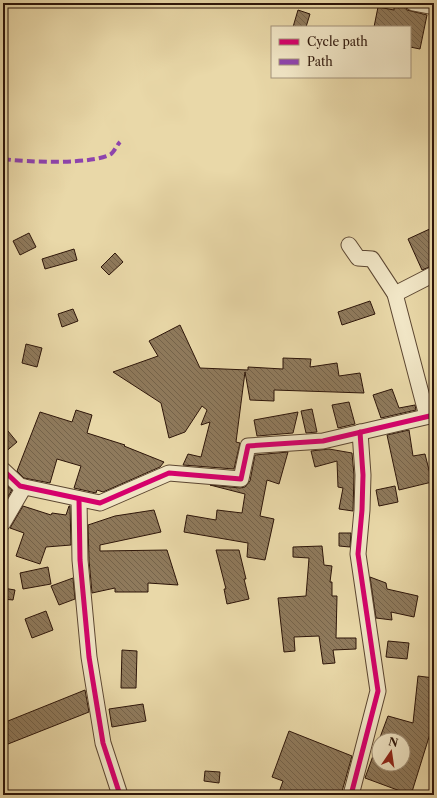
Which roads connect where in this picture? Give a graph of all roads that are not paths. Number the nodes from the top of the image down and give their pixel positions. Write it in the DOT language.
graph roads {
  1 [pos="413,3"];
  2 [pos="434,7"];
  3 [pos="349,245"];
  4 [pos="434,274"];
  5 [pos="395,294"];
  6 [pos="431,416"];
  7 [pos="360,432"];
  8 [pos="3,470"];
  9 [pos="24,487"];
  10 [pos="79,499"];
  11 [pos="3,523"];
  12 [pos="120,795"];
  13 [pos="351,795"];
  1 -- 2 [label="street"];
  3 -- 5 [label="street"];
  4 -- 5 [label="street"];
  5 -- 6 [label="street"];
  6 -- 7 [label="street"];
  7 -- 10 [label="street"];
  7 -- 13 [label="street"];
  8 -- 9 [label="street"];
  9 -- 10 [label="street"];
  9 -- 11 [label="street"];
  10 -- 12 [label="street"];
}
